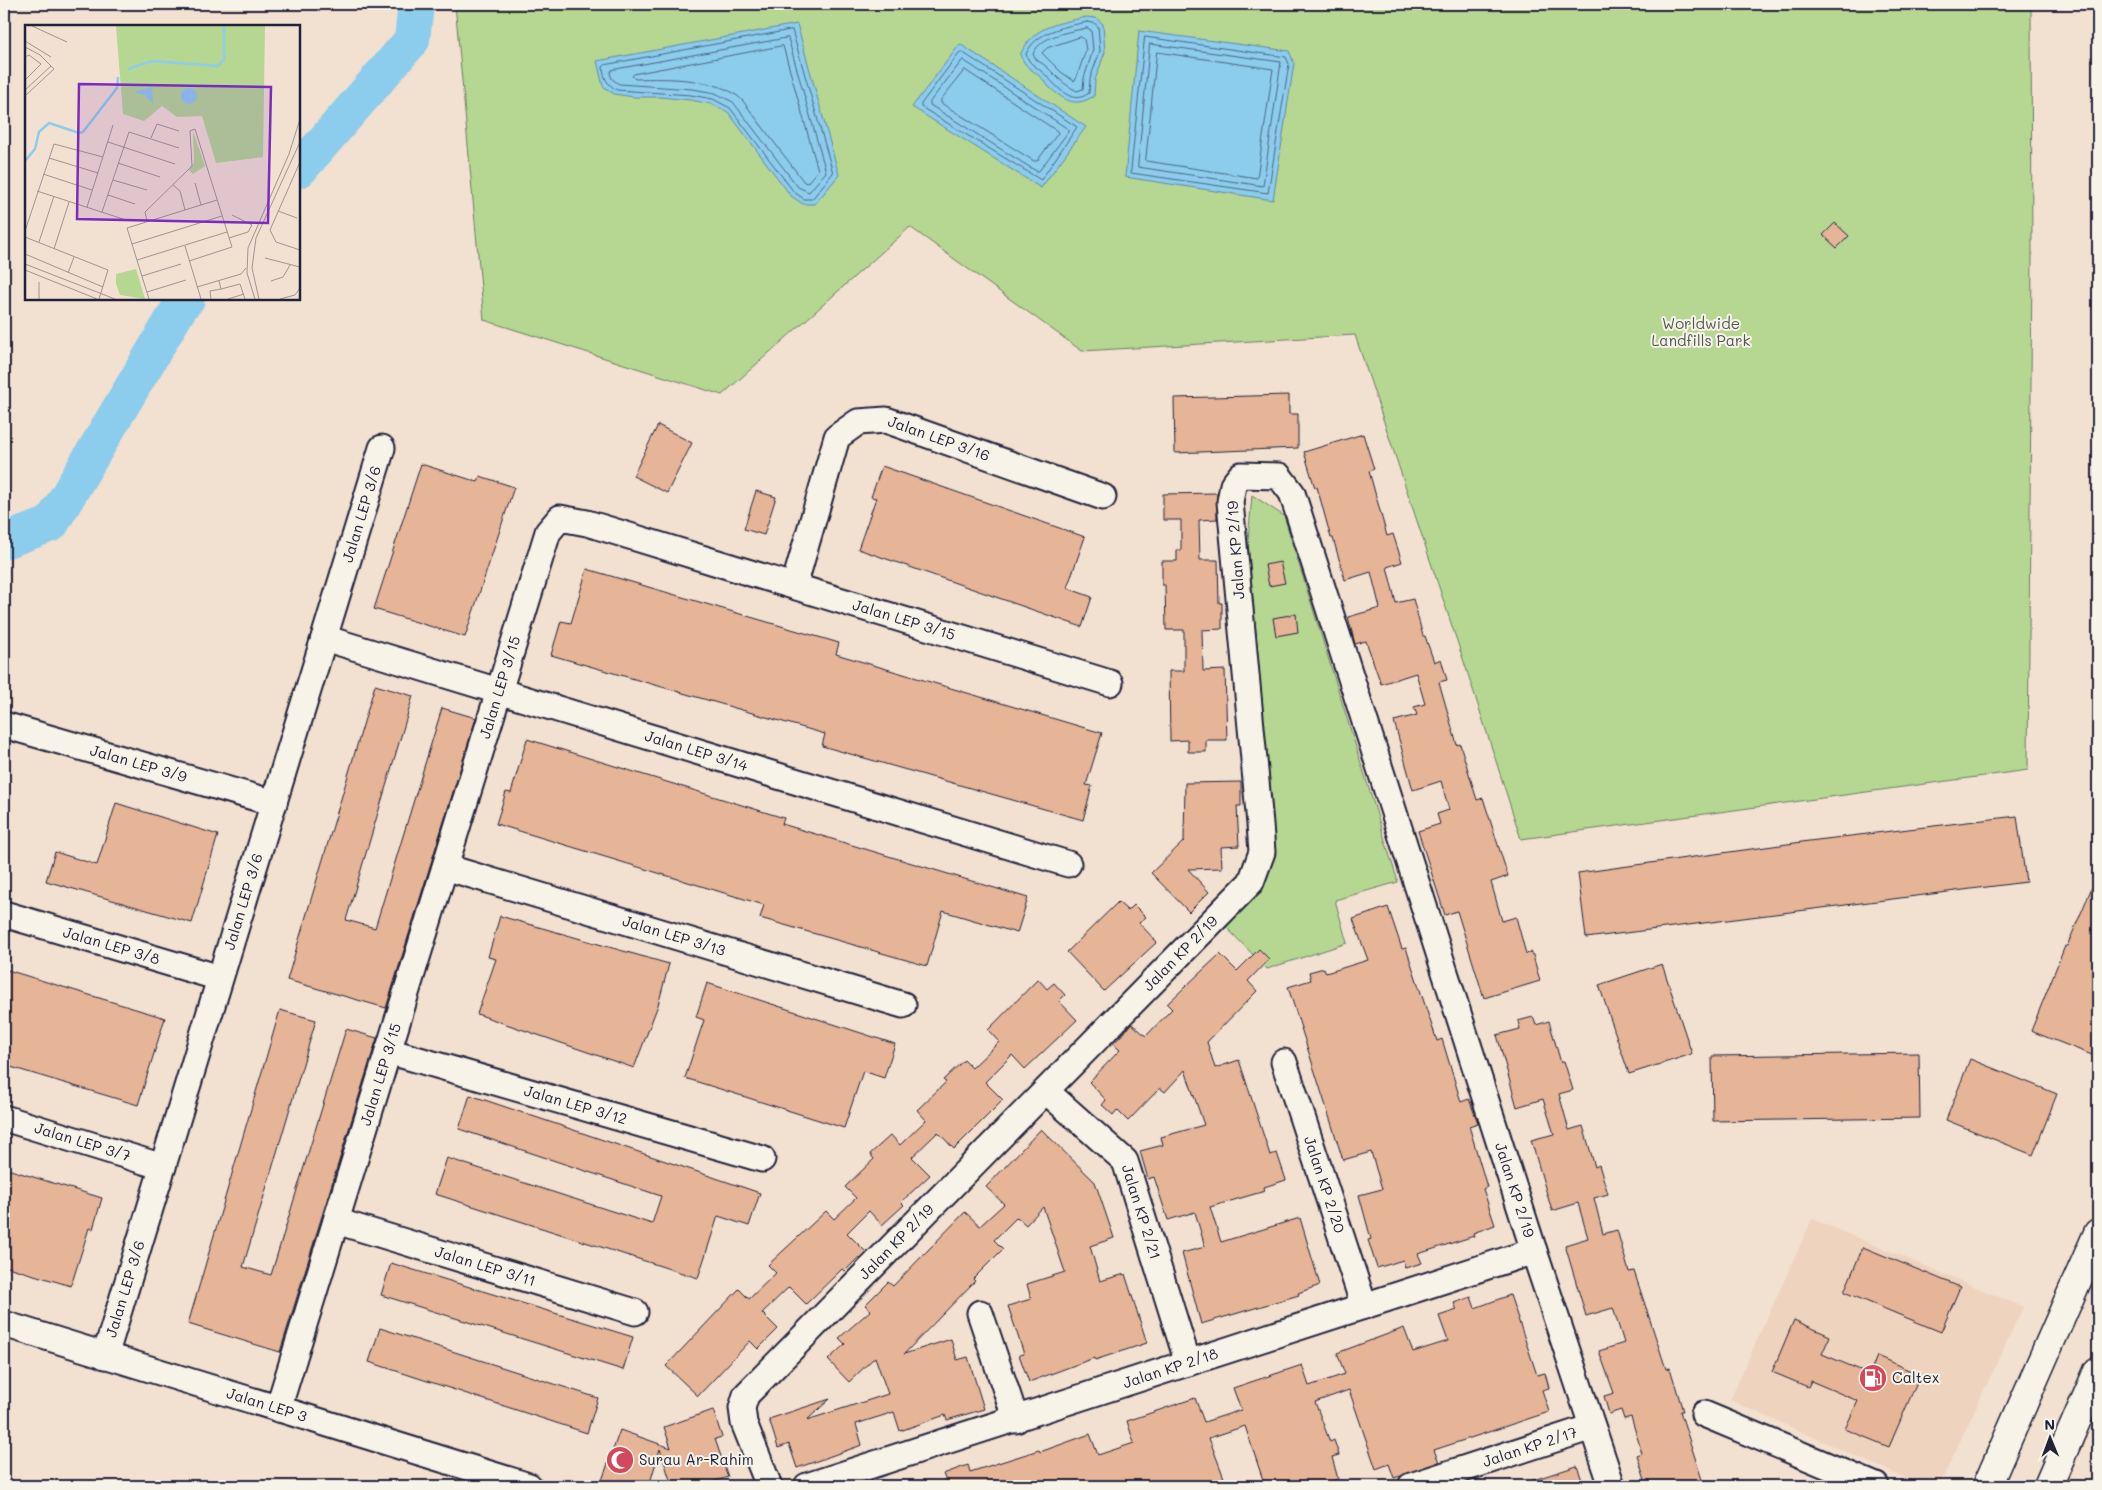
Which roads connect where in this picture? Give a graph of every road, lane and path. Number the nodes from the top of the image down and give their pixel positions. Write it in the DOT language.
graph roads {
  1 [pos="382,448"];
  2 [pos="1104,496"];
  3 [pos="794,586"];
  4 [pos="324,638"];
  5 [pos="1110,682"];
  6 [pos="499,692"];
  7 [pos="4,725"];
  8 [pos="274,803"];
  9 [pos="1068,864"];
  10 [pos="445,866"];
  11 [pos="4,914"];
  12 [pos="220,978"];
  13 [pos="903,1005"];
  14 [pos="388,1051"];
  15 [pos="1284,1062"];
  16 [pos="1046,1091"];
  17 [pos="4,1118"];
  18 [pos="762,1159"];
  19 [pos="163,1168"];
  20 [pos="336,1221"];
  21 [pos="2098,1233"];
  22 [pos="1534,1252"];
  23 [pos="1364,1306"];
  24 [pos="635,1312"];
  25 [pos="980,1313"];
  26 [pos="4,1324"];
  27 [pos="105,1356"];
  28 [pos="1188,1363"];
  29 [pos="2098,1371"];
  30 [pos="278,1409"];
  31 [pos="1704,1414"];
  32 [pos="1016,1420"];
  33 [pos="1592,1427"];
  34 [pos="529,1486"];
  35 [pos="769,1486"];
  36 [pos="807,1486"];
  37 [pos="1411,1486"];
  38 [pos="1612,1486"];
  39 [pos="1876,1486"];
  40 [pos="1987,1486"];
  41 [pos="2048,1486"];
  1 -- 4 [label="street, Jalan LEP 3/6"];
  2 -- 3 [label="street, Jalan LEP 3/16"];
  3 -- 5 [label="street, Jalan LEP 3/15"];
  3 -- 6 [label="street, Jalan LEP 3/15"];
  4 -- 6 [label="street, Jalan LEP 3/14"];
  4 -- 8 [label="street, Jalan LEP 3/6"];
  6 -- 9 [label="street, Jalan LEP 3/14"];
  6 -- 10 [label="street, Jalan LEP 3/15"];
  7 -- 8 [label="street, Jalan LEP 3/9"];
  8 -- 12 [label="street, Jalan LEP 3/6"];
  10 -- 13 [label="street, Jalan LEP 3/13"];
  10 -- 14 [label="street, Jalan LEP 3/15"];
  11 -- 12 [label="street, Jalan LEP 3/8"];
  12 -- 19 [label="street, Jalan LEP 3/6"];
  14 -- 18 [label="street, Jalan LEP 3/12"];
  14 -- 20 [label="street, Jalan LEP 3/15"];
  15 -- 23 [label="street, Jalan KP 2/20"];
  16 -- 22 [label="street, Jalan KP 2/19"];
  16 -- 28 [label="street, Jalan KP 2/21"];
  16 -- 35 [label="street, Jalan KP 2/19"];
  17 -- 19 [label="street, Jalan LEP 3/7"];
  19 -- 27 [label="street, Jalan LEP 3/6"];
  20 -- 24 [label="street, Jalan LEP 3/11"];
  20 -- 30 [label="street, Jalan LEP 3/15"];
  21 -- 40 [label="main road"];
  22 -- 23 [label="street, Jalan KP 2/18"];
  22 -- 33 [label="street, Jalan KP 2/19"];
  23 -- 28 [label="street, Jalan KP 2/18"];
  25 -- 32 [label="street"];
  26 -- 27 [label="street, Jalan LEP 3"];
  27 -- 30 [label="street, Jalan LEP 3"];
  28 -- 32 [label="street, Jalan KP 2/18"];
  29 -- 41 [label="main road"];
  30 -- 34 [label="street, Jalan LEP 3"];
  31 -- 39 [label="street"];
  32 -- 36 [label="street, Jalan KP 2/18"];
  33 -- 37 [label="street, Jalan KP 2/17"];
  33 -- 38 [label="street, Jalan KP 2/19"];
}
